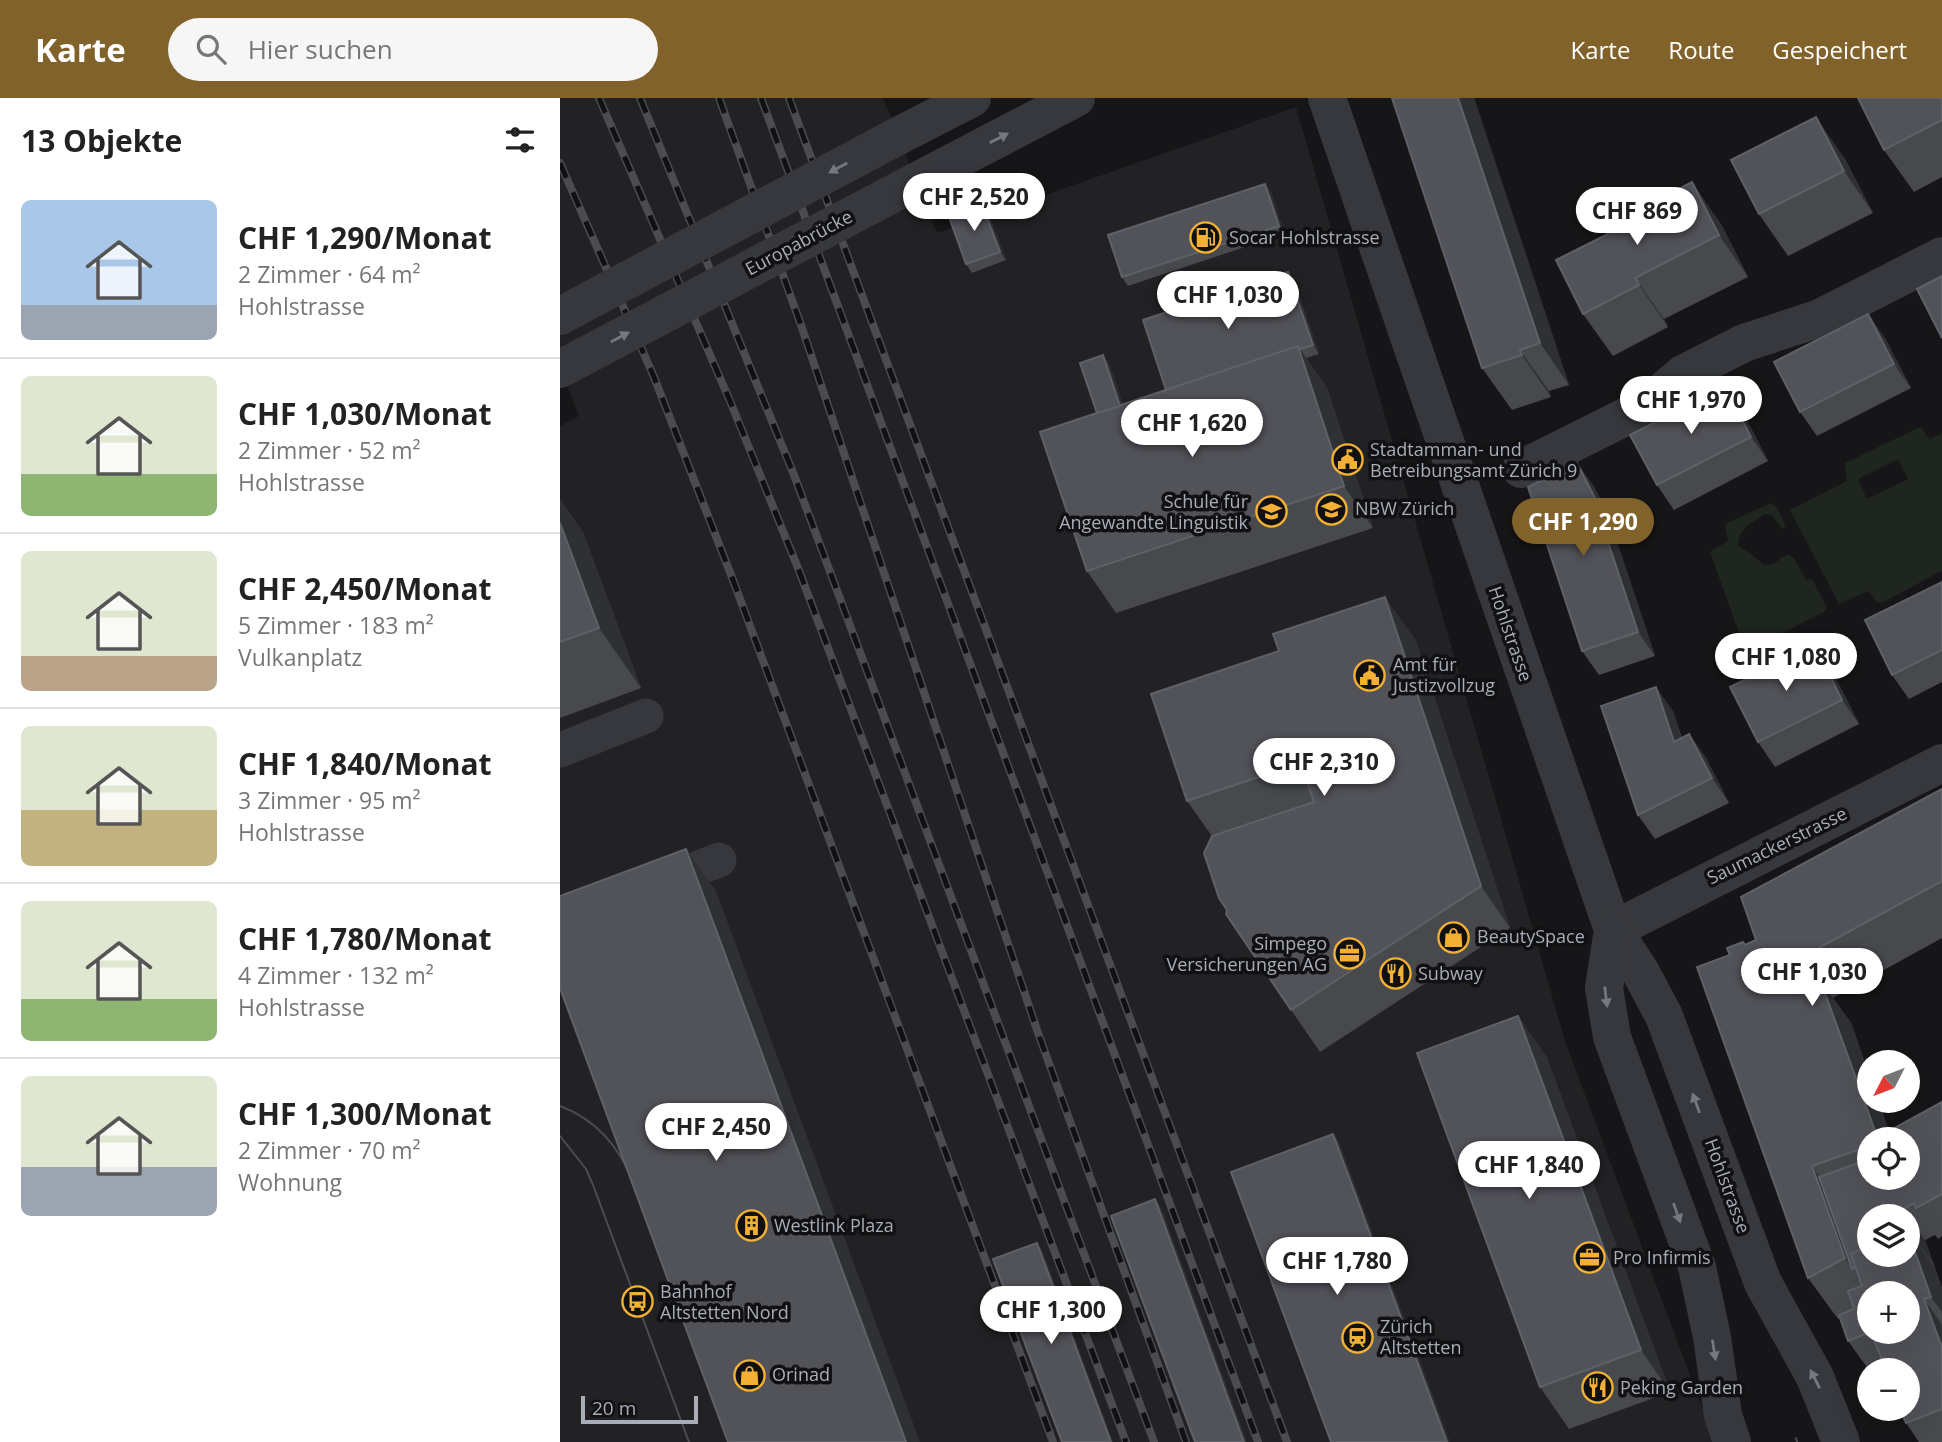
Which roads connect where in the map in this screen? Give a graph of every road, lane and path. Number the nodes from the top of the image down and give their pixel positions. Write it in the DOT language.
graph roads {
  1 [pos="972,98"];
  2 [pos="1076,98"];
  3 [pos="1327,98"];
  4 [pos="1942,256"];
  5 [pos="560,316"];
  6 [pos="560,369"];
  7 [pos="1521,469"];
  8 [pos="646,716"];
  9 [pos="560,750"];
  10 [pos="1942,763"];
  11 [pos="719,860"];
  12 [pos="627,896"];
  13 [pos="1613,930"];
  14 [pos="1732,1442"];
  15 [pos="1841,1442"];
  1 -- 5 [label="street, one-way, bridge"];
  6 -- 2 [label="street, Europabrücke, one-way, bridge"];
  3 -- 13 [label="street, Hohlstrasse"];
  4 -- 7 [label="street"];
  8 -- 9 [label="street"];
  10 -- 13 [label="street, Saumackerstrasse"];
  11 -- 12 [label="street"];
  13 -- 14 [label="street, Hohlstrasse, one-way"];
  15 -- 13 [label="street, Hohlstrasse, one-way"];
}
